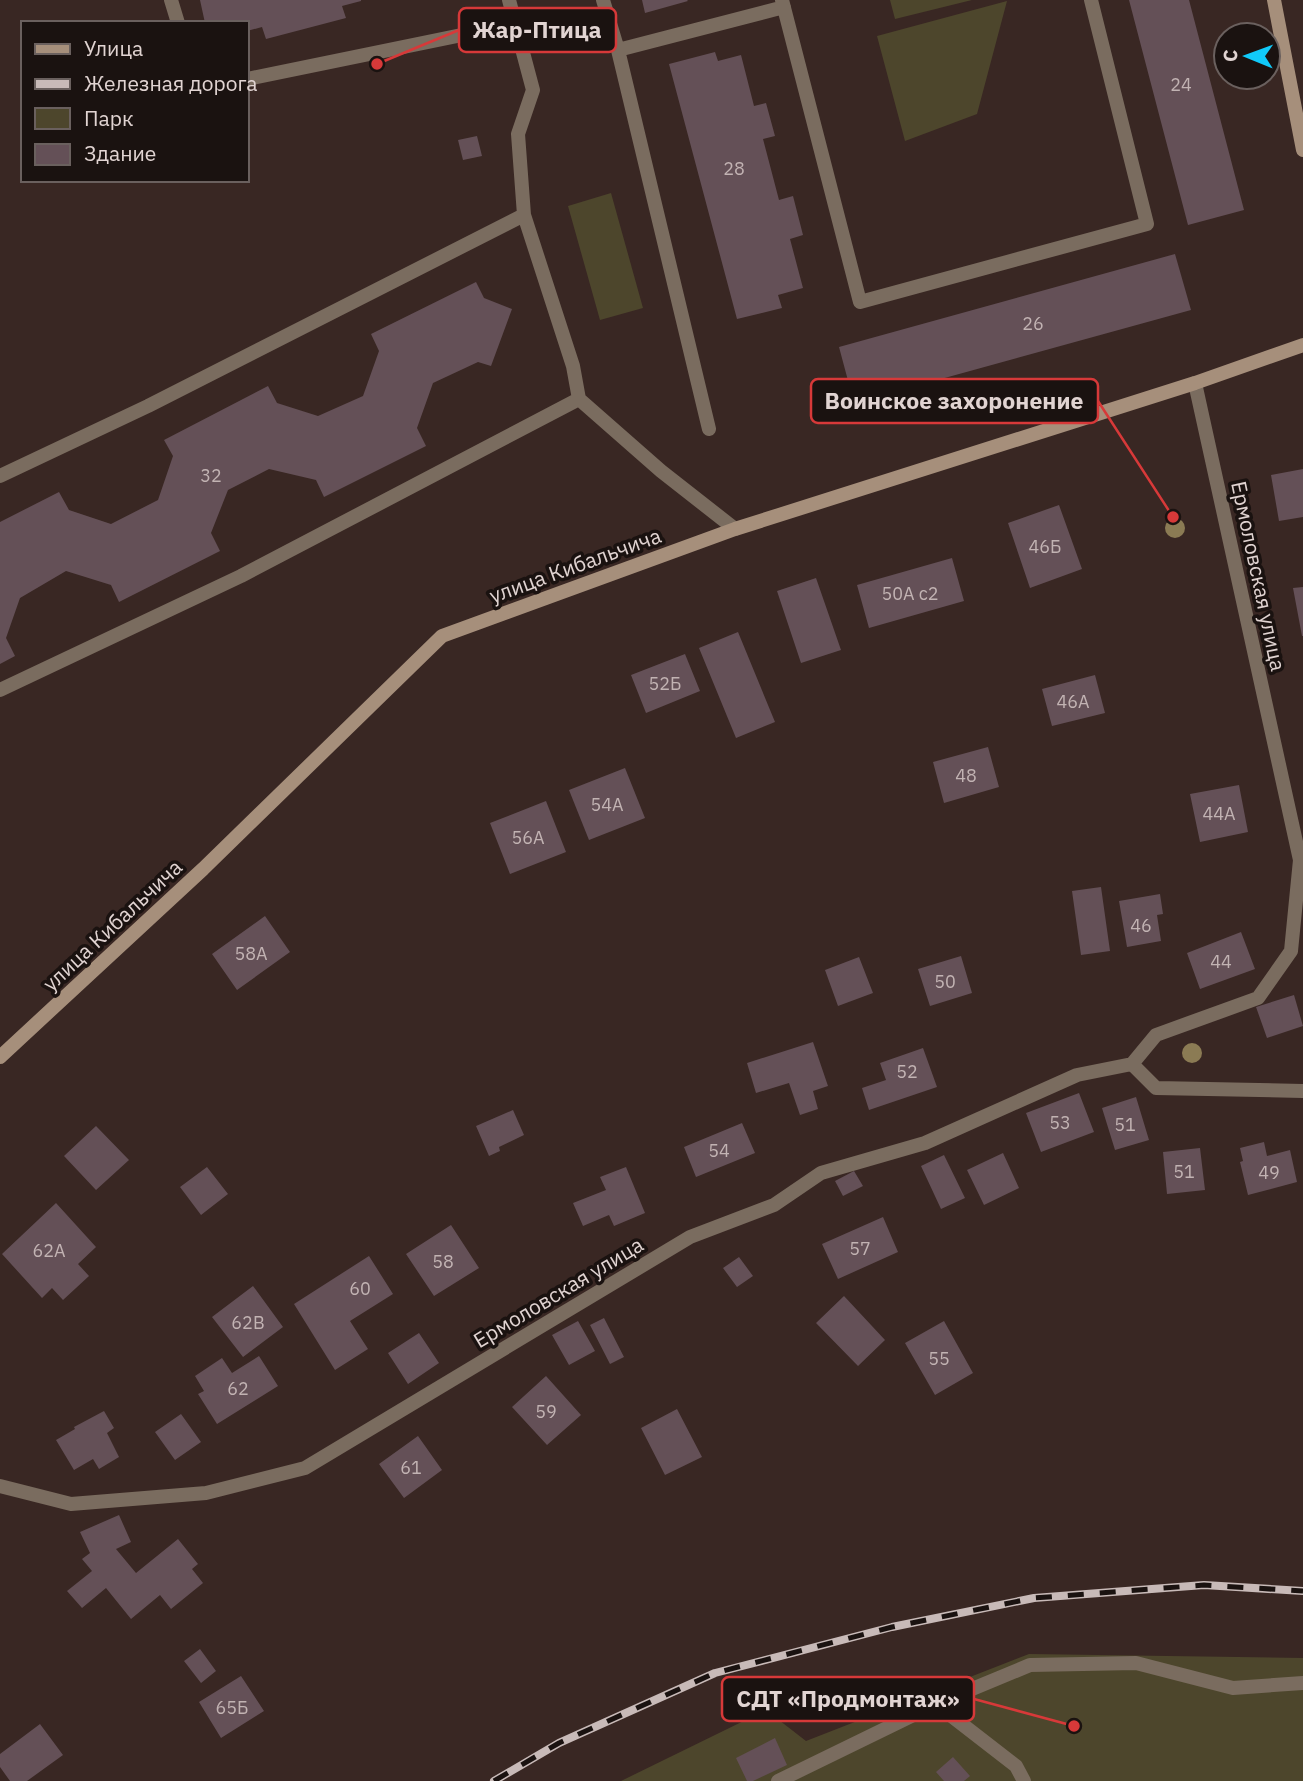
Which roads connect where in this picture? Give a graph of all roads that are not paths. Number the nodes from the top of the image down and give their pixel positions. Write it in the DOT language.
graph roads {
  1 [pos="171,0"];
  2 [pos="509,0"];
  3 [pos="603,0"];
  4 [pos="1091,0"];
  5 [pos="1274,0"];
  6 [pos="783,3"];
  7 [pos="177,21"];
  8 [pos="515,24"];
  9 [pos="618,50"];
  10 [pos="248,79"];
  11 [pos="1303,150"];
  12 [pos="524,215"];
  13 [pos="1303,345"];
  14 [pos="1195,383"];
  15 [pos="579,399"];
  16 [pos="709,429"];
  17 [pos="0,476"];
  18 [pos="735,529"];
  19 [pos="0,691"];
  20 [pos="0,1056"];
  21 [pos="1132,1064"];
  22 [pos="1303,1091"];
  23 [pos="0,1486"];
  24 [pos="1303,1683"];
  25 [pos="936,1704"];
  26 [pos="778,1781"];
  27 [pos="1024,1781"];
  1 -- 7 [label="street"];
  2 -- 8 [label="street"];
  3 -- 9 [label="street"];
  4 -- 6 [label="street"];
  5 -- 11 [label="street"];
  6 -- 9 [label="street"];
  8 -- 10 [label="street"];
  8 -- 12 [label="street"];
  9 -- 16 [label="street"];
  12 -- 15 [label="street"];
  12 -- 17 [label="street"];
  13 -- 14 [label="street, улица Кибальчича"];
  14 -- 18 [label="street, улица Кибальчича"];
  14 -- 21 [label="street, Ермоловская улица"];
  15 -- 18 [label="street"];
  15 -- 19 [label="street"];
  18 -- 20 [label="street, улица Кибальчича"];
  21 -- 22 [label="street"];
  21 -- 23 [label="street, Ермоловская улица"];
  24 -- 25 [label="street"];
  25 -- 26 [label="street"];
  25 -- 27 [label="street"];
}
